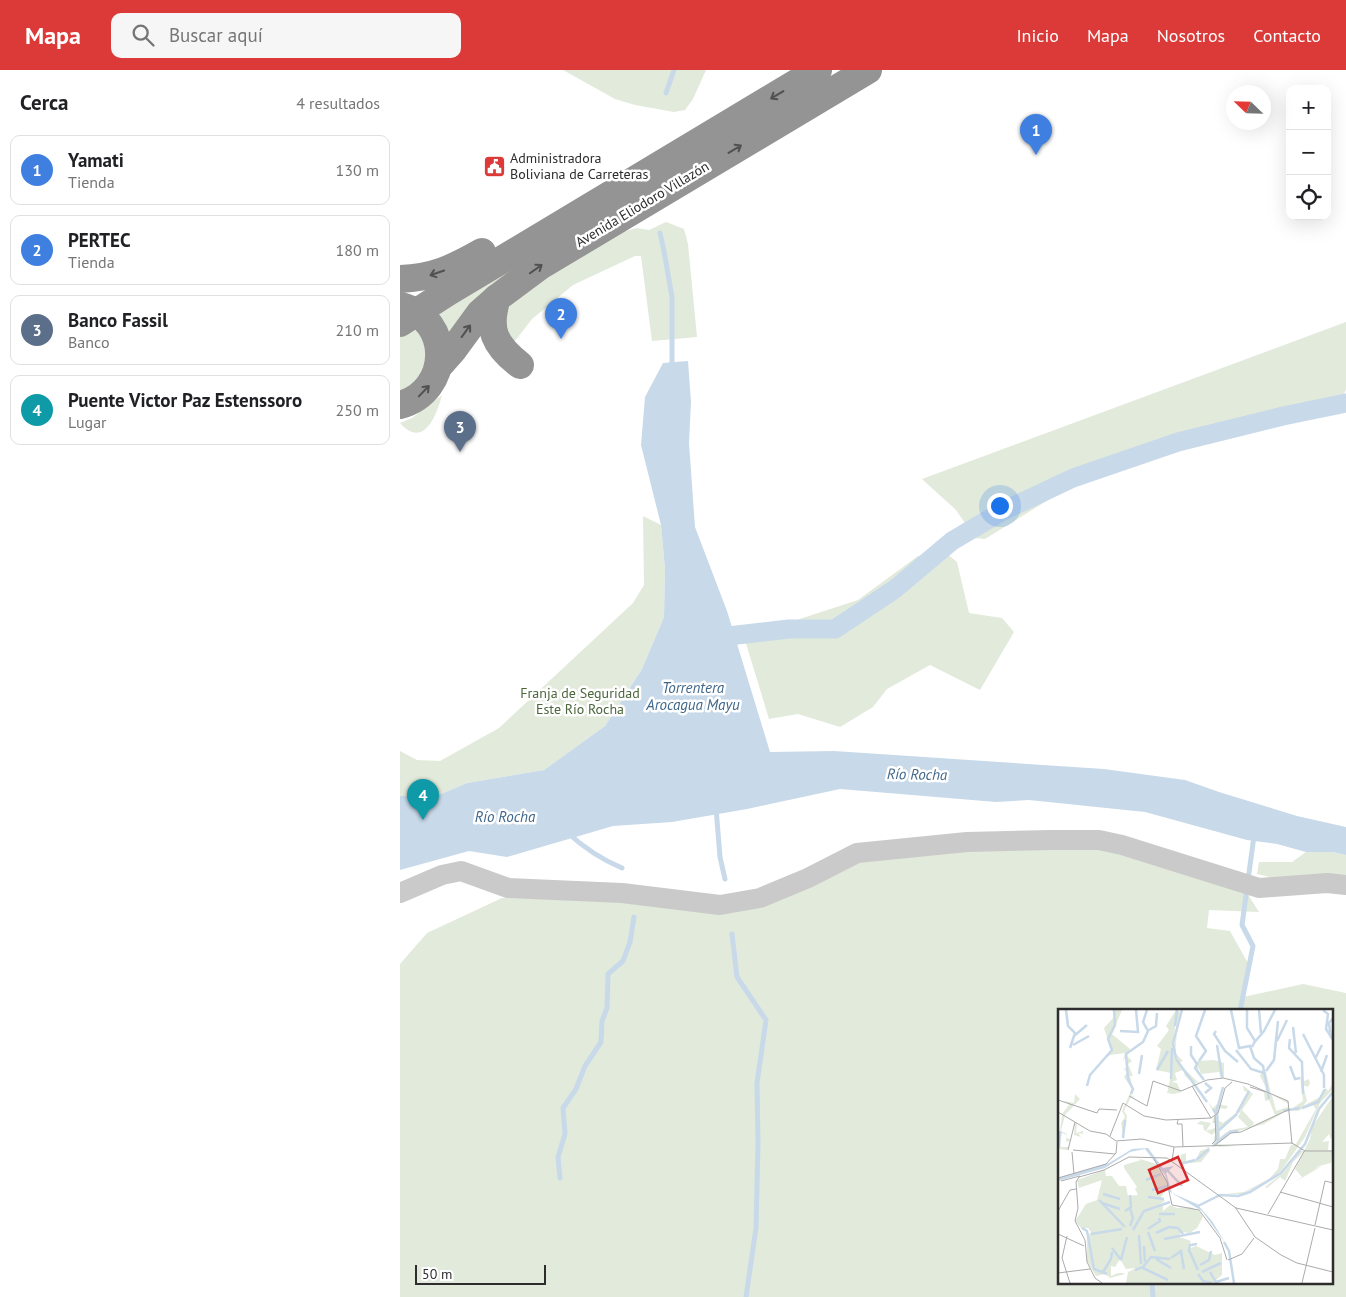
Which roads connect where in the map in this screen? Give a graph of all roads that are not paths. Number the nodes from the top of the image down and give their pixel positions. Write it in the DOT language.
graph roads {
  1 [pos="818,70"];
  2 [pos="868,70"];
  3 [pos="668,161"];
  4 [pos="400,279"];
  5 [pos="497,298"];
  6 [pos="405,314"];
  7 [pos="520,365"];
  8 [pos="438,367"];
  9 [pos="400,405"];
  10 [pos="1346,885"];
  11 [pos="400,893"];
  1 -- 3 [label="highway, Avenida Eliodoro Villazón, one-way"];
  5 -- 2 [label="highway, Avenida Eliodoro Villazón, one-way"];
  3 -- 4 [label="highway, one-way"];
  3 -- 6 [label="highway, Avenida Eliodoro Villazón"];
  5 -- 7 [label="highway"];
  8 -- 5 [label="highway, Avenida Eliodoro Villazón, one-way"];
  6 -- 8 [label="highway"];
  9 -- 8 [label="highway, Avenida Eliodoro Villazón, one-way"];
  10 -- 11 [label="street"];
}
